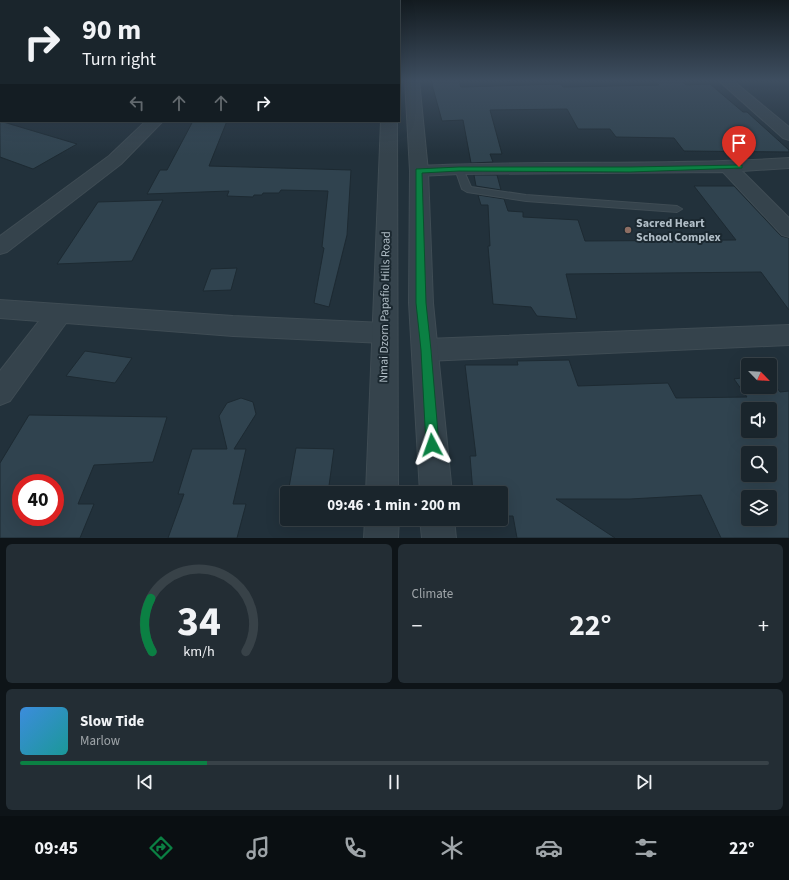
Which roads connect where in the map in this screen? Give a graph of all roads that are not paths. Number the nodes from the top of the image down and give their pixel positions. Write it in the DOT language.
graph roads {
  1 [pos="414,105"];
  2 [pos="754,105"];
  3 [pos="153,122"];
  4 [pos="389,122"];
  5 [pos="789,135"];
  6 [pos="789,163"];
  7 [pos="728,167"];
  8 [pos="459,169"];
  9 [pos="419,171"];
  10 [pos="677,209"];
  11 [pos="789,230"];
  12 [pos="0,247"];
  13 [pos="0,309"];
  14 [pos="59,314"];
  15 [pos="384,333"];
  16 [pos="789,335"];
  17 [pos="426,350"];
  18 [pos="0,392"];
  19 [pos="382,486"];
  20 [pos="436,486"];
  21 [pos="382,526"];
  22 [pos="437,526"];
  23 [pos="381,538"];
  24 [pos="438,538"];
  1 -- 9 [label="street"];
  2 -- 5 [label="street"];
  3 -- 12 [label="street"];
  4 -- 15 [label="street, Nmai Dzorn Papafio Hills Road"];
  6 -- 7 [label="street"];
  7 -- 8 [label="street"];
  7 -- 11 [label="street"];
  8 -- 9 [label="street"];
  8 -- 10 [label="lane"];
  9 -- 17 [label="street"];
  13 -- 14 [label="street"];
  14 -- 15 [label="street"];
  14 -- 18 [label="street"];
  15 -- 19 [label="street, Nmai Dzorn Papafio Hills Road"];
  16 -- 17 [label="street"];
  17 -- 20 [label="street"];
  21 -- 23 [label="street"];
  22 -- 24 [label="street"];
}
